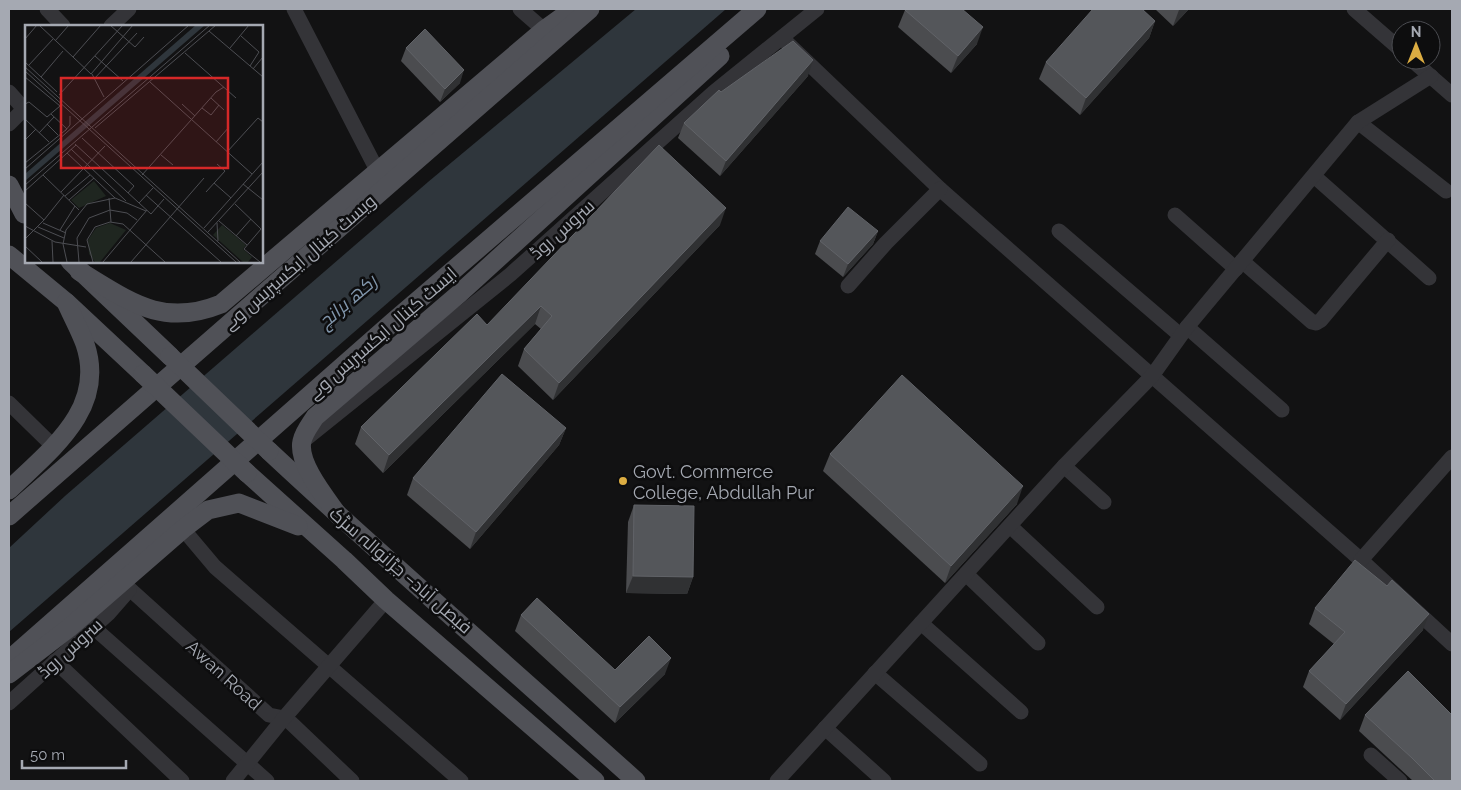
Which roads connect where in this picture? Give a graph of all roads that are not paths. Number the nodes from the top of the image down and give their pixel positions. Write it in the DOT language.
graph roads {
  1 [pos="47,9"];
  2 [pos="295,9"];
  3 [pos="520,9"];
  4 [pos="574,9"];
  5 [pos="590,9"];
  6 [pos="757,9"];
  7 [pos="769,9"];
  8 [pos="817,9"];
  9 [pos="1354,9"];
  10 [pos="62,25"];
  11 [pos="544,30"];
  12 [pos="782,38"];
  13 [pos="1391,41"];
  14 [pos="1424,70"];
  15 [pos="1431,76"];
  16 [pos="9,92"];
  17 [pos="1452,95"];
  18 [pos="25,108"];
  19 [pos="1358,122"];
  20 [pos="9,124"];
  21 [pos="377,170"];
  22 [pos="1314,176"];
  23 [pos="9,185"];
  24 [pos="940,189"];
  25 [pos="1446,190"];
  26 [pos="9,199"];
  27 [pos="25,215"];
  28 [pos="1175,216"];
  29 [pos="1059,231"];
  30 [pos="1388,240"];
  31 [pos="9,255"];
  32 [pos="1239,265"];
  33 [pos="75,266"];
  34 [pos="1429,278"];
  35 [pos="848,286"];
  36 [pos="66,302"];
  37 [pos="1184,331"];
  38 [pos="1152,376"];
  39 [pos="9,403"];
  40 [pos="1282,410"];
  41 [pos="301,443"];
  42 [pos="54,447"];
  43 [pos="1452,457"];
  44 [pos="1064,466"];
  45 [pos="9,480"];
  46 [pos="9,490"];
  47 [pos="1104,502"];
  48 [pos="338,515"];
  49 [pos="9,516"];
  50 [pos="1010,526"];
  51 [pos="184,529"];
  52 [pos="316,534"];
  53 [pos="1361,560"];
  54 [pos="966,574"];
  55 [pos="125,586"];
  56 [pos="386,600"];
  57 [pos="1097,607"];
  58 [pos="921,623"];
  59 [pos="93,627"];
  60 [pos="1038,643"];
  61 [pos="1452,644"];
  62 [pos="57,652"];
  63 [pos="9,660"];
  64 [pos="330,667"];
  65 [pos="875,673"];
  66 [pos="9,674"];
  67 [pos="9,703"];
  68 [pos="1021,712"];
  69 [pos="284,718"];
  70 [pos="825,728"];
  71 [pos="1371,755"];
  72 [pos="980,764"];
  73 [pos="248,765"];
  74 [pos="182,781"];
  75 [pos="233,781"];
  76 [pos="267,781"];
  77 [pos="352,781"];
  78 [pos="461,781"];
  79 [pos="595,781"];
  80 [pos="636,781"];
  81 [pos="777,781"];
  82 [pos="884,781"];
  83 [pos="1400,781"];
  1 -- 10 [label="street"];
  2 -- 21 [label="street"];
  3 -- 11 [label="street"];
  4 -- 11 [label="main road"];
  5 -- 49 [label="main road, ویسٹ کینال ایکسپریس وے"];
  6 -- 63 [label="main road, ایسٹ کینال ایکسپریس وے"];
  7 -- 41 [label="main road"];
  8 -- 12 [label="street, سروس روڈ"];
  9 -- 13 [label="street"];
  11 -- 21 [label="main road"];
  12 -- 24 [label="street"];
  12 -- 41 [label="street, سروس روڈ"];
  14 -- 15 [label="street"];
  15 -- 17 [label="street"];
  15 -- 19 [label="street"];
  16 -- 18 [label="street"];
  18 -- 20 [label="street"];
  19 -- 22 [label="street"];
  19 -- 25 [label="street"];
  21 -- 33 [label="main road"];
  22 -- 30 [label="street"];
  22 -- 32 [label="street"];
  23 -- 27 [label="main road"];
  24 -- 35 [label="street"];
  24 -- 38 [label="street"];
  26 -- 27 [label="main road"];
  28 -- 32 [label="street"];
  29 -- 37 [label="street"];
  30 -- 32 [label="street"];
  30 -- 34 [label="street"];
  31 -- 36 [label="main road, فیصل آباد– جڑانوالہ سڑک"];
  32 -- 37 [label="street"];
  33 -- 48 [label="main road, فیصل آباد– جڑانوالہ سڑک, bridge"];
  36 -- 42 [label="main road"];
  36 -- 52 [label="main road, فیصل آباد– جڑانوالہ سڑک, bridge"];
  37 -- 38 [label="street"];
  37 -- 40 [label="street"];
  38 -- 44 [label="street"];
  38 -- 53 [label="street"];
  39 -- 42 [label="street"];
  41 -- 48 [label="main road"];
  42 -- 45 [label="street"];
  42 -- 46 [label="main road"];
  43 -- 53 [label="street"];
  44 -- 47 [label="street"];
  44 -- 50 [label="street"];
  48 -- 80 [label="main road, فیصل آباد– جڑانوالہ سڑک"];
  50 -- 54 [label="street"];
  50 -- 57 [label="street"];
  51 -- 52 [label="main road"];
  51 -- 55 [label="main road"];
  51 -- 64 [label="street"];
  52 -- 56 [label="main road, فیصل آباد– جڑانوالہ سڑک"];
  53 -- 61 [label="street"];
  54 -- 58 [label="street"];
  54 -- 60 [label="street"];
  55 -- 59 [label="street, سروس روڈ"];
  55 -- 62 [label="main road"];
  55 -- 69 [label="street, Awan Road"];
  56 -- 64 [label="street"];
  56 -- 79 [label="main road, فیصل آباد– جڑانوالہ سڑک"];
  58 -- 65 [label="street"];
  58 -- 68 [label="street"];
  59 -- 62 [label="street, سروس روڈ"];
  59 -- 73 [label="street"];
  62 -- 66 [label="main road"];
  62 -- 67 [label="street, سروس روڈ"];
  62 -- 74 [label="street"];
  64 -- 69 [label="street"];
  64 -- 78 [label="street"];
  65 -- 70 [label="street"];
  65 -- 72 [label="street"];
  69 -- 73 [label="street"];
  69 -- 77 [label="street, Awan Road"];
  70 -- 81 [label="street"];
  70 -- 82 [label="street"];
  71 -- 83 [label="street"];
  73 -- 75 [label="street"];
  73 -- 76 [label="street"];
}
